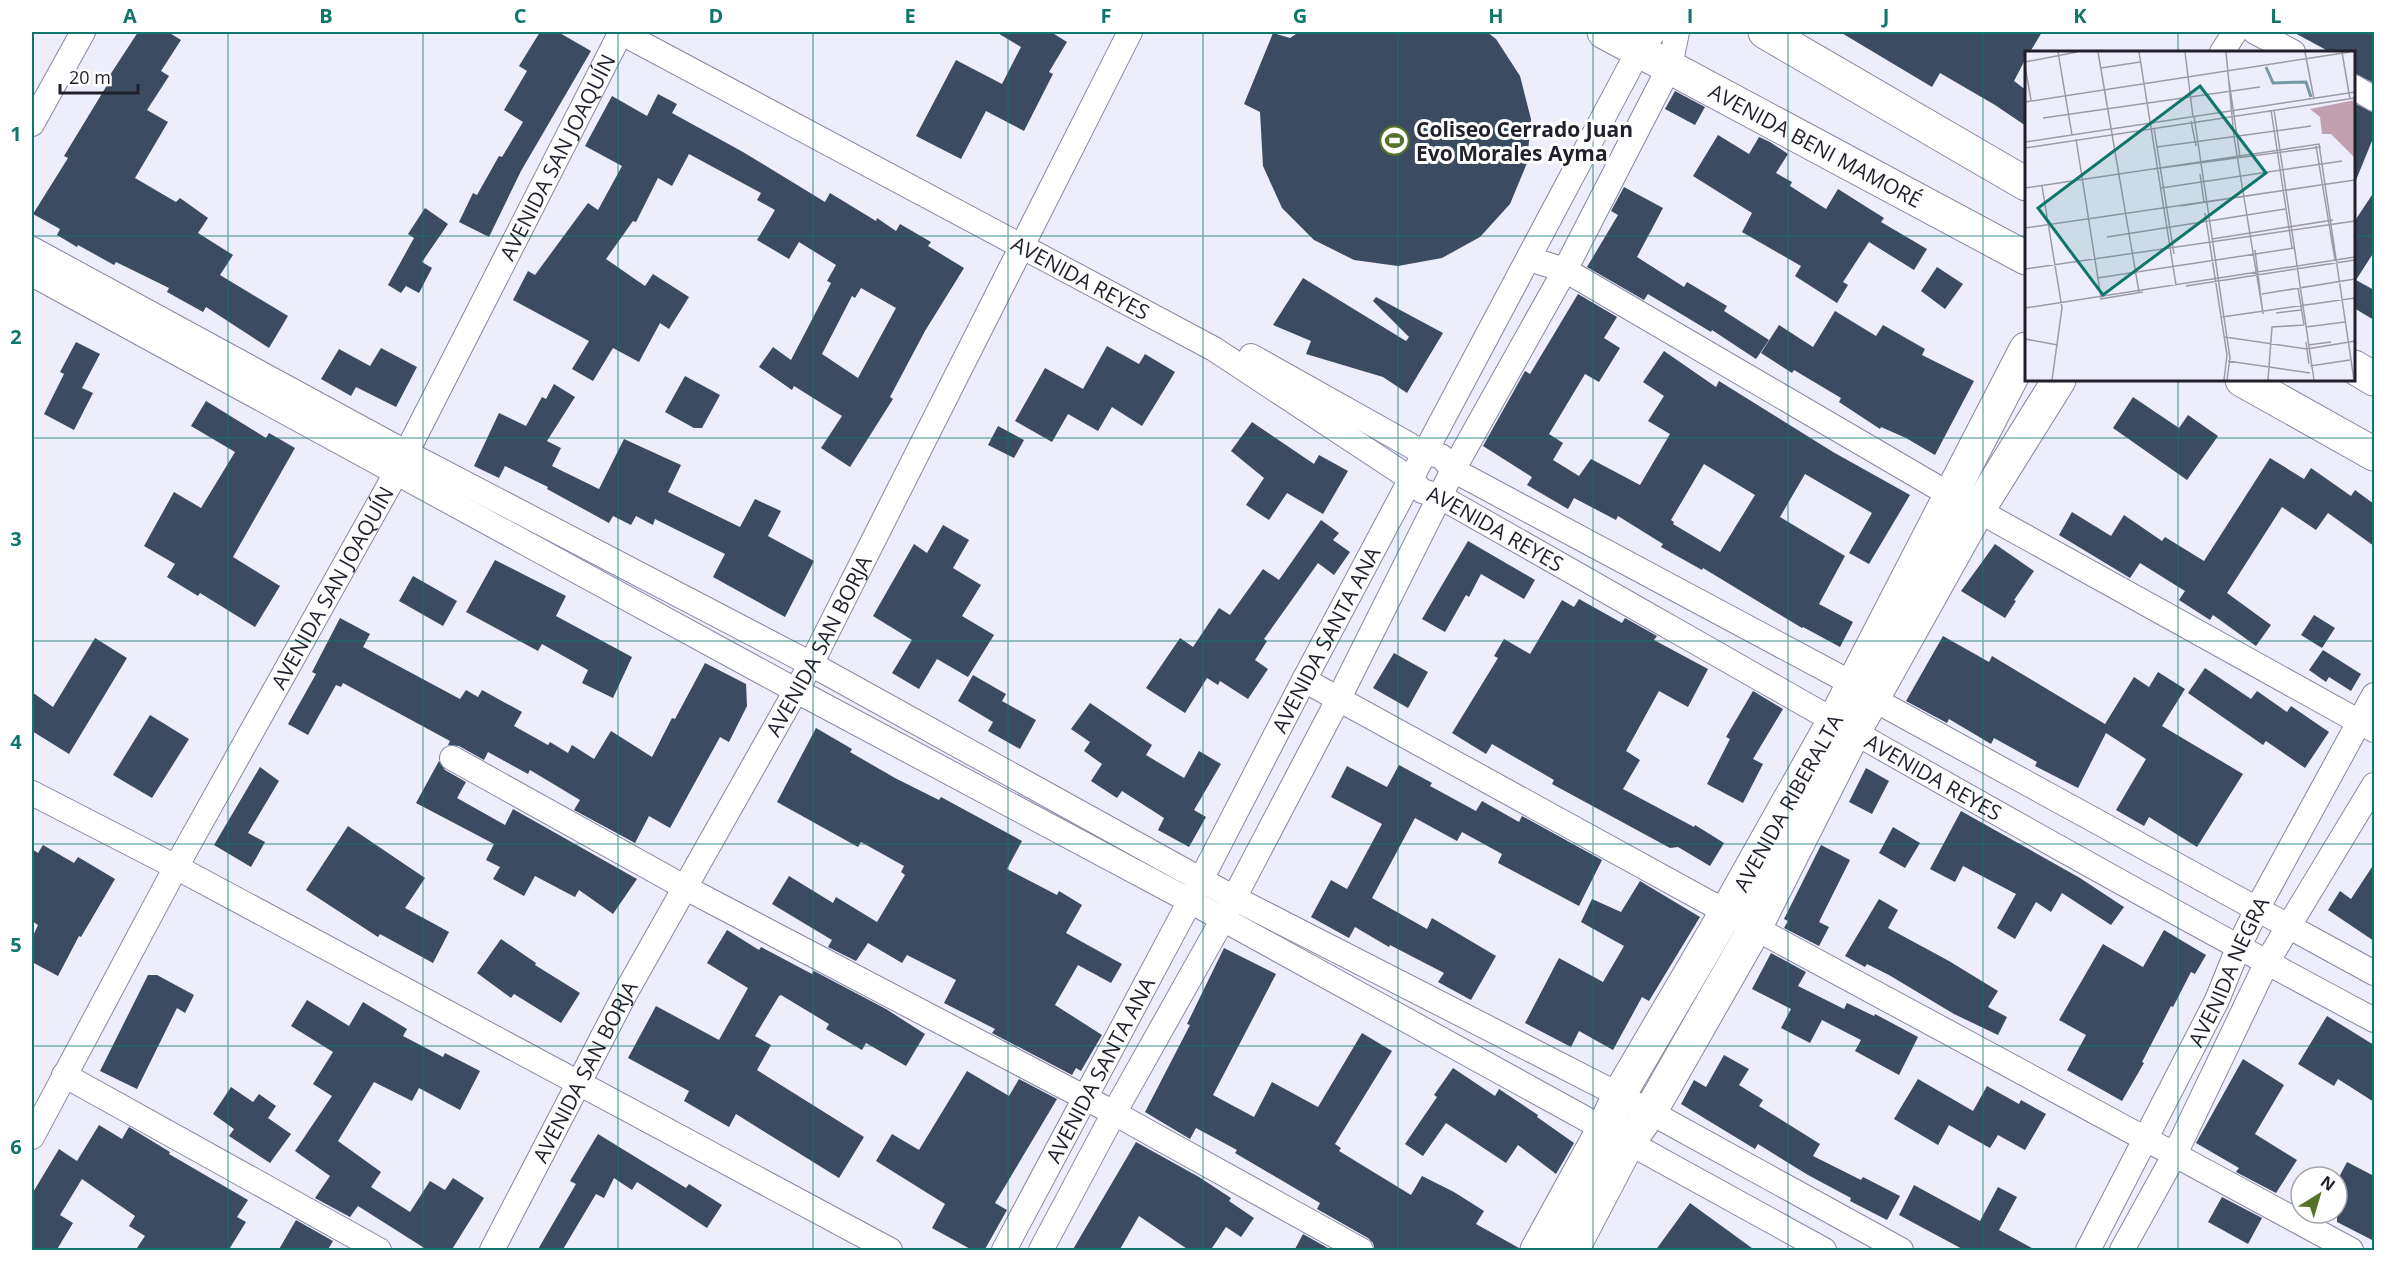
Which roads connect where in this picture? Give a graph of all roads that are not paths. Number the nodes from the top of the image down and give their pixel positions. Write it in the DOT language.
graph roads {
  1 [pos="83,32"];
  2 [pos="621,32"];
  3 [pos="643,32"];
  4 [pos="1130,32"];
  5 [pos="1604,32"];
  6 [pos="1677,32"];
  7 [pos="1765,32"];
  8 [pos="2235,32"];
  9 [pos="2255,32"];
  10 [pos="1647,41"];
  11 [pos="2223,51"];
  12 [pos="2290,51"];
  13 [pos="1670,66"];
  14 [pos="2355,88"];
  15 [pos="2374,99"];
  16 [pos="32,124"];
  17 [pos="2025,183"];
  18 [pos="1026,239"];
  19 [pos="32,249"];
  20 [pos="2025,257"];
  21 [pos="1529,259"];
  22 [pos="1565,270"];
  23 [pos="32,274"];
  24 [pos="2025,352"];
  25 [pos="2355,368"];
  26 [pos="2374,379"];
  27 [pos="2058,381"];
  28 [pos="2244,381"];
  29 [pos="1424,453"];
  30 [pos="2374,454"];
  31 [pos="400,463"];
  32 [pos="1453,470"];
  33 [pos="1411,479"];
  34 [pos="1439,496"];
  35 [pos="1965,503"];
  36 [pos="811,664"];
  37 [pos="1304,680"];
  38 [pos="795,690"];
  39 [pos="1863,692"];
  40 [pos="2374,695"];
  41 [pos="1339,698"];
  42 [pos="1844,726"];
  43 [pos="2367,726"];
  44 [pos="452,758"];
  45 [pos="2374,785"];
  46 [pos="32,793"];
  47 [pos="176,867"];
  48 [pos="684,887"];
  49 [pos="1196,890"];
  50 [pos="1229,908"];
  51 [pos="2257,909"];
  52 [pos="1727,911"];
  53 [pos="2290,927"];
  54 [pos="1755,928"];
  55 [pos="2239,946"];
  56 [pos="2267,963"];
  57 [pos="2374,972"];
  58 [pos="2374,1020"];
  59 [pos="64,1075"];
  60 [pos="577,1084"];
  61 [pos="1619,1095"];
  62 [pos="1084,1098"];
  63 [pos="1650,1112"];
  64 [pos="1114,1113"];
  65 [pos="1616,1136"];
  66 [pos="32,1137"];
  67 [pos="2146,1140"];
  68 [pos="2175,1154"];
  69 [pos="379,1251"];
  70 [pos="492,1251"];
  71 [pos="890,1251"];
  72 [pos="1004,1251"];
  73 [pos="1041,1251"];
  74 [pos="1361,1251"];
  75 [pos="1537,1251"];
  76 [pos="1572,1251"];
  77 [pos="1824,1251"];
  78 [pos="1901,1251"];
  79 [pos="2088,1251"];
  80 [pos="2122,1251"];
  81 [pos="2351,1251"];
  1 -- 16 [label="street"];
  2 -- 18 [label="street, AVENIDA REYES"];
  2 -- 31 [label="street, AVENIDA SAN JOAQUÍN"];
  3 -- 18 [label="street, AVENIDA REYES"];
  4 -- 18 [label="street, AVENIDA SAN BORJA"];
  5 -- 10 [label="street, AVENIDA BENI MAMORÉ"];
  6 -- 13 [label="street, AVENIDA SANTA ANA"];
  7 -- 17 [label="street"];
  8 -- 11 [label="street"];
  9 -- 12 [label="street"];
  10 -- 13 [label="street, AVENIDA BENI MAMORÉ"];
  10 -- 21 [label="street, AVENIDA SANTA ANA"];
  13 -- 20 [label="street, AVENIDA BENI MAMORÉ"];
  13 -- 22 [label="street, AVENIDA SANTA ANA"];
  14 -- 15 [label="street"];
  18 -- 29 [label="street, AVENIDA REYES"];
  18 -- 33 [label="street, AVENIDA REYES"];
  18 -- 36 [label="street, AVENIDA SAN BORJA"];
  19 -- 31 [label="street"];
  21 -- 22 [label="street"];
  21 -- 29 [label="street, AVENIDA SANTA ANA"];
  22 -- 32 [label="street, AVENIDA SANTA ANA"];
  22 -- 35 [label="street"];
  23 -- 31 [label="street"];
  24 -- 35 [label="street, AVENIDA RIBERALTA"];
  25 -- 26 [label="street"];
  27 -- 35 [label="street, AVENIDA RIBERALTA"];
  28 -- 30 [label="street"];
  29 -- 32 [label="street, AVENIDA REYES"];
  29 -- 33 [label="street, AVENIDA SANTA ANA"];
  31 -- 36 [label="street"];
  31 -- 38 [label="street"];
  31 -- 47 [label="street, AVENIDA SAN JOAQUÍN"];
  32 -- 34 [label="street, AVENIDA SANTA ANA"];
  32 -- 39 [label="street, AVENIDA REYES"];
  33 -- 34 [label="street, AVENIDA REYES"];
  33 -- 37 [label="street, AVENIDA SANTA ANA"];
  34 -- 41 [label="street, AVENIDA SANTA ANA"];
  34 -- 42 [label="street, AVENIDA REYES"];
  35 -- 39 [label="street, AVENIDA RIBERALTA"];
  35 -- 43 [label="street"];
  36 -- 38 [label="street, AVENIDA SAN BORJA"];
  36 -- 49 [label="street"];
  37 -- 41 [label="street"];
  37 -- 49 [label="street, AVENIDA SANTA ANA"];
  38 -- 48 [label="street, AVENIDA SAN BORJA"];
  38 -- 49 [label="street"];
  39 -- 42 [label="street, AVENIDA RIBERALTA"];
  39 -- 51 [label="street, AVENIDA REYES"];
  40 -- 43 [label="street, AVENIDA NEGRA"];
  41 -- 50 [label="street, AVENIDA SANTA ANA"];
  41 -- 52 [label="street"];
  42 -- 52 [label="street, AVENIDA RIBERALTA"];
  42 -- 54 [label="street, AVENIDA RIBERALTA"];
  42 -- 55 [label="street, AVENIDA REYES"];
  43 -- 51 [label="street, AVENIDA NEGRA"];
  44 -- 48 [label="street"];
  45 -- 53 [label="street, AVENIDA NEGRA"];
  46 -- 47 [label="street"];
  47 -- 59 [label="street, AVENIDA SAN JOAQUÍN"];
  47 -- 60 [label="street"];
  48 -- 60 [label="street, AVENIDA SAN BORJA"];
  48 -- 62 [label="street"];
  49 -- 50 [label="street"];
  49 -- 62 [label="street, AVENIDA SANTA ANA"];
  50 -- 61 [label="street"];
  50 -- 64 [label="street, AVENIDA SANTA ANA"];
  50 -- 65 [label="street"];
  51 -- 53 [label="street, AVENIDA REYES"];
  51 -- 55 [label="street, AVENIDA NEGRA"];
  52 -- 54 [label="street"];
  52 -- 61 [label="street, AVENIDA RIBERALTA"];
  53 -- 56 [label="street, AVENIDA NEGRA"];
  53 -- 57 [label="street, AVENIDA REYES"];
  54 -- 63 [label="street, AVENIDA RIBERALTA"];
  54 -- 67 [label="street"];
  55 -- 56 [label="street, AVENIDA REYES"];
  55 -- 67 [label="street, AVENIDA NEGRA"];
  56 -- 58 [label="street, AVENIDA REYES"];
  56 -- 68 [label="street, AVENIDA NEGRA"];
  59 -- 66 [label="street, AVENIDA SAN JOAQUÍN"];
  59 -- 69 [label="street"];
  60 -- 70 [label="street, AVENIDA SAN BORJA"];
  60 -- 71 [label="street"];
  61 -- 63 [label="street"];
  61 -- 65 [label="street, AVENIDA RIBERALTA"];
  62 -- 64 [label="street"];
  62 -- 72 [label="street, AVENIDA SANTA ANA"];
  63 -- 65 [label="street, AVENIDA RIBERALTA"];
  63 -- 78 [label="street"];
  64 -- 73 [label="street, AVENIDA SANTA ANA"];
  64 -- 74 [label="street"];
  65 -- 75 [label="street, AVENIDA RIBERALTA"];
  65 -- 76 [label="street, AVENIDA RIBERALTA"];
  65 -- 77 [label="street"];
  67 -- 68 [label="street"];
  67 -- 79 [label="street, AVENIDA NEGRA"];
  68 -- 80 [label="street, AVENIDA NEGRA"];
  68 -- 81 [label="street"];
}
